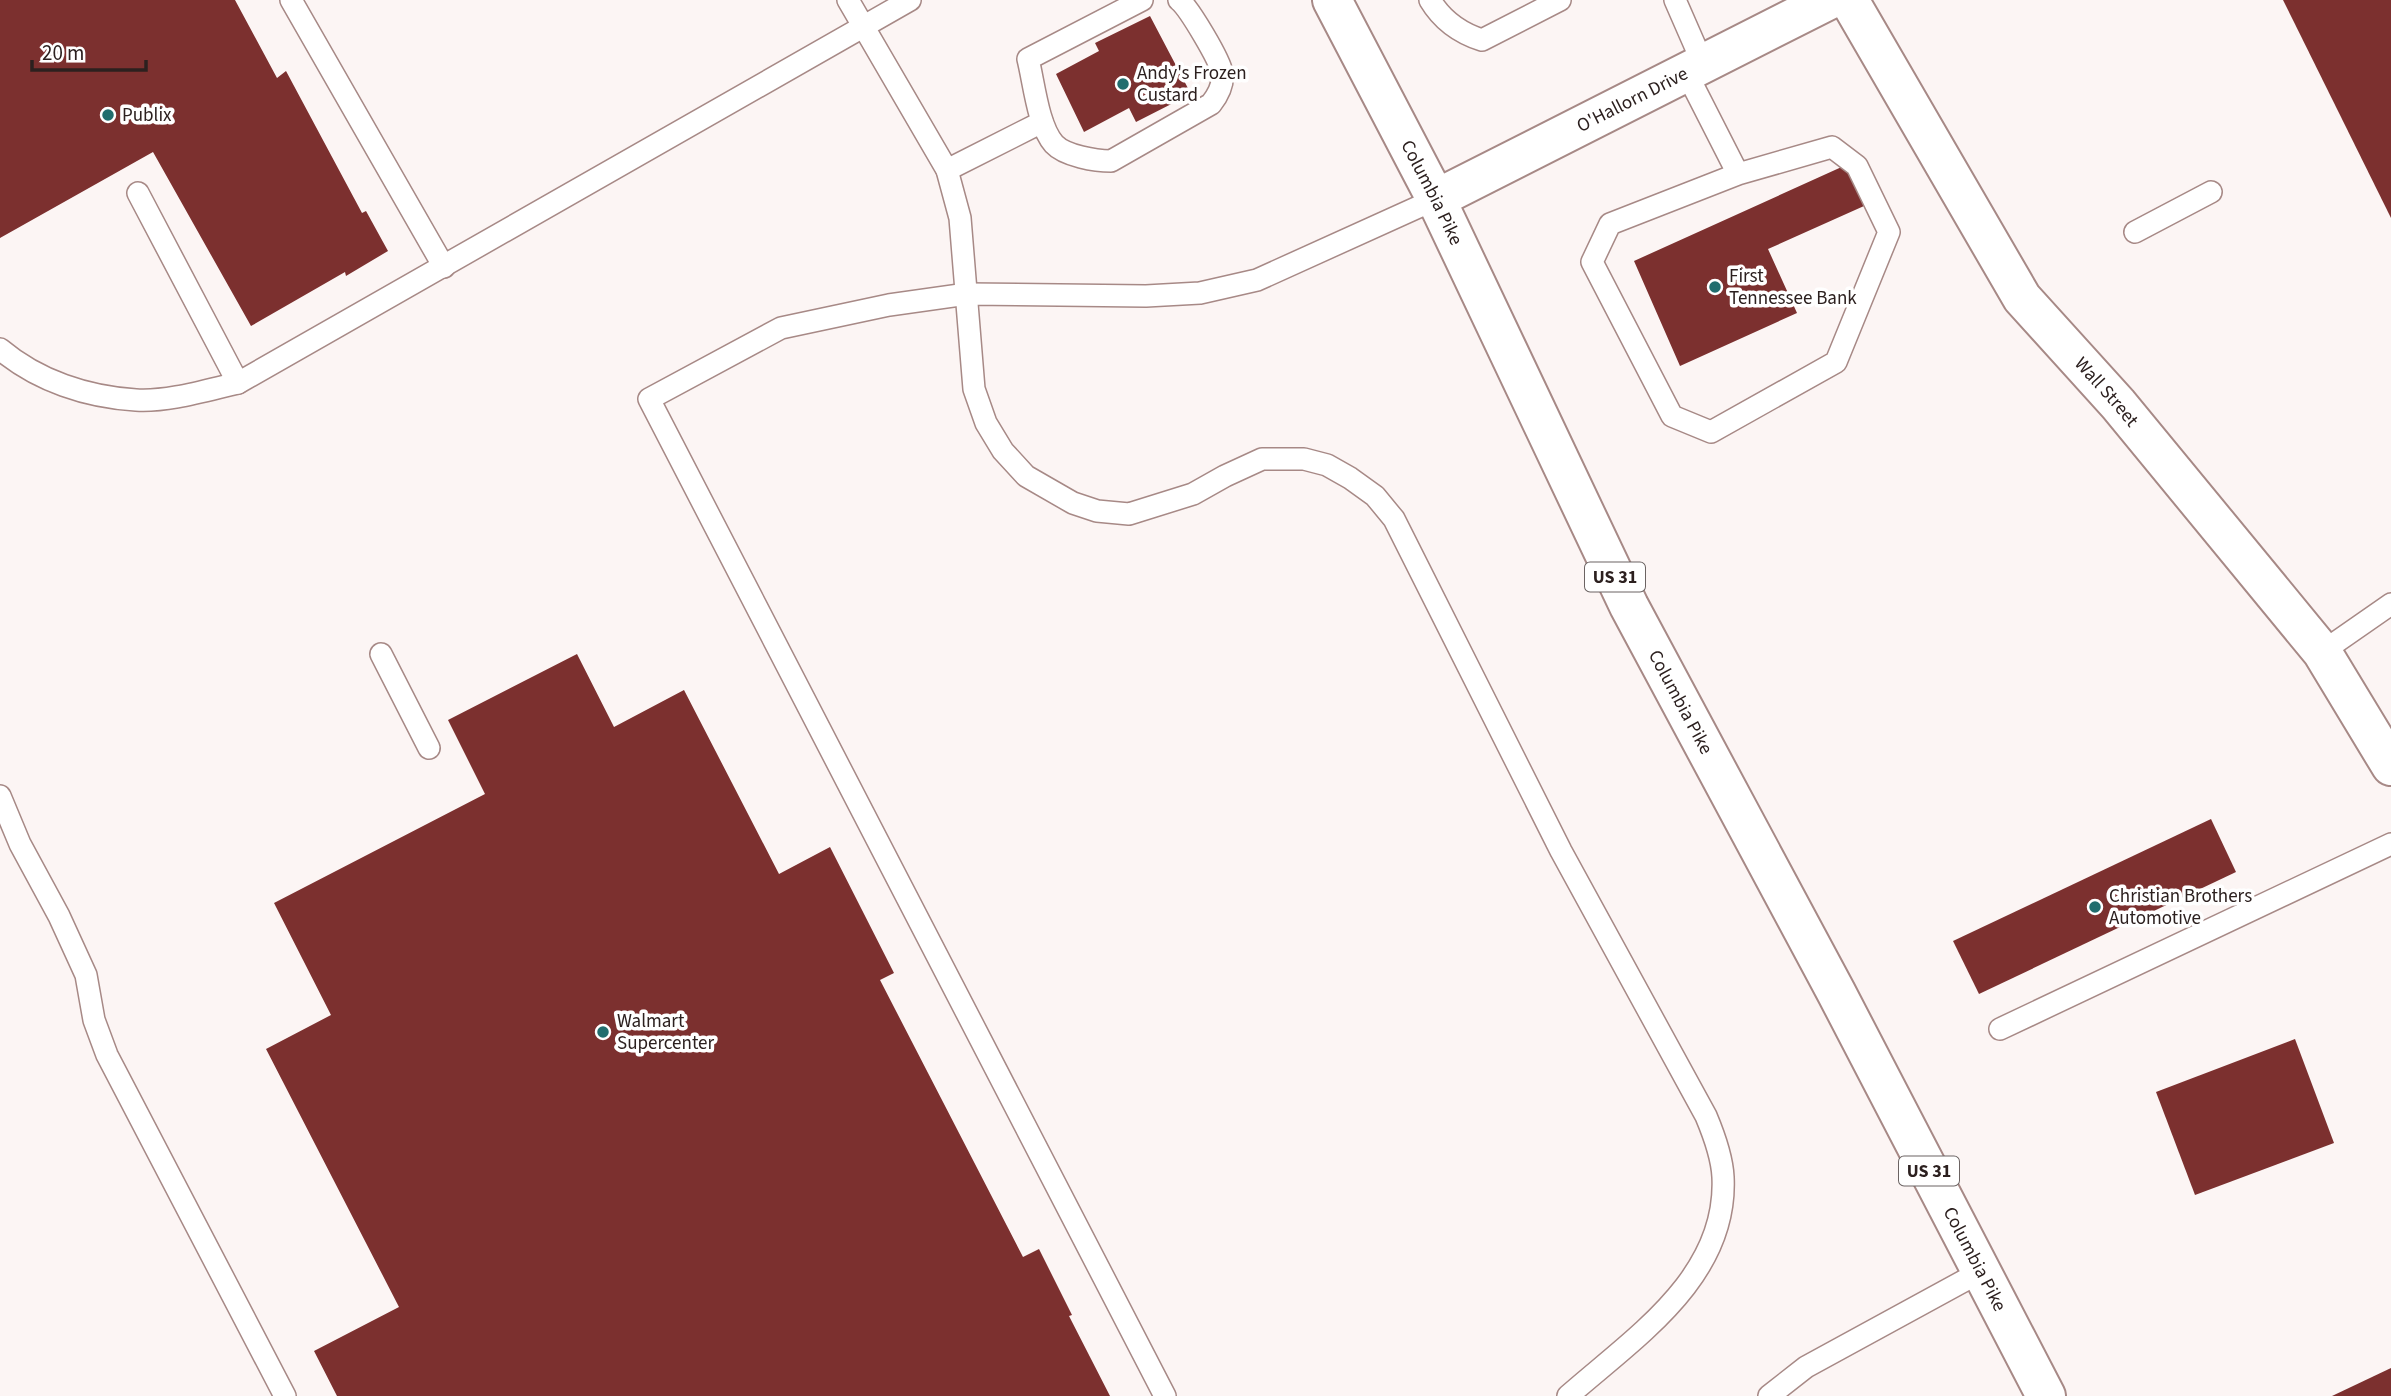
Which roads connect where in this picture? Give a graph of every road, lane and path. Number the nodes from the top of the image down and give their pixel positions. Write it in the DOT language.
graph roads {
  1 [pos="291,0"];
  2 [pos="848,0"];
  3 [pos="910,0"];
  4 [pos="1142,0"];
  5 [pos="1179,0"];
  6 [pos="1332,0"];
  7 [pos="1430,0"];
  8 [pos="1560,0"];
  9 [pos="1675,0"];
  10 [pos="1829,0"];
  11 [pos="1849,0"];
  12 [pos="862,27"];
  13 [pos="1695,68"];
  14 [pos="1042,122"];
  15 [pos="947,170"];
  16 [pos="1738,174"];
  17 [pos="2211,192"];
  18 [pos="138,193"];
  19 [pos="1436,199"];
  20 [pos="2134,232"];
  21 [pos="444,267"];
  22 [pos="967,294"];
  23 [pos="0,349"];
  24 [pos="238,383"];
  25 [pos="2391,604"];
  26 [pos="2322,652"];
  27 [pos="382,654"];
  28 [pos="429,748"];
  29 [pos="2391,766"];
  30 [pos="0,796"];
  31 [pos="2391,844"];
  32 [pos="2000,1029"];
  33 [pos="1982,1271"];
  34 [pos="285,1396"];
  35 [pos="1166,1396"];
  36 [pos="1568,1396"];
  37 [pos="1769,1396"];
  38 [pos="2046,1396"];
  1 -- 21 [label="lane"];
  2 -- 12 [label="lane"];
  3 -- 12 [label="lane"];
  4 -- 14 [label="lane"];
  5 -- 14 [label="lane"];
  6 -- 19 [label="main road, Columbia Pike / US 31"];
  7 -- 8 [label="lane"];
  9 -- 13 [label="lane"];
  10 -- 13 [label="main road, O'Hallorn Drive"];
  11 -- 26 [label="main road, Wall Street"];
  12 -- 15 [label="lane"];
  12 -- 21 [label="lane"];
  13 -- 16 [label="lane"];
  13 -- 19 [label="main road, O'Hallorn Drive"];
  14 -- 15 [label="lane"];
  15 -- 22 [label="lane"];
  16 -- 16 [label="lane"];
  17 -- 20 [label="lane"];
  18 -- 24 [label="lane"];
  19 -- 22 [label="lane"];
  19 -- 33 [label="main road, Columbia Pike / US 31"];
  21 -- 24 [label="lane"];
  22 -- 35 [label="lane"];
  22 -- 36 [label="lane"];
  23 -- 24 [label="lane"];
  25 -- 26 [label="lane"];
  26 -- 29 [label="main road, Wall Street"];
  27 -- 28 [label="lane"];
  30 -- 34 [label="lane"];
  31 -- 32 [label="lane"];
  33 -- 37 [label="lane"];
  33 -- 38 [label="main road, Columbia Pike / US 31"];
}
